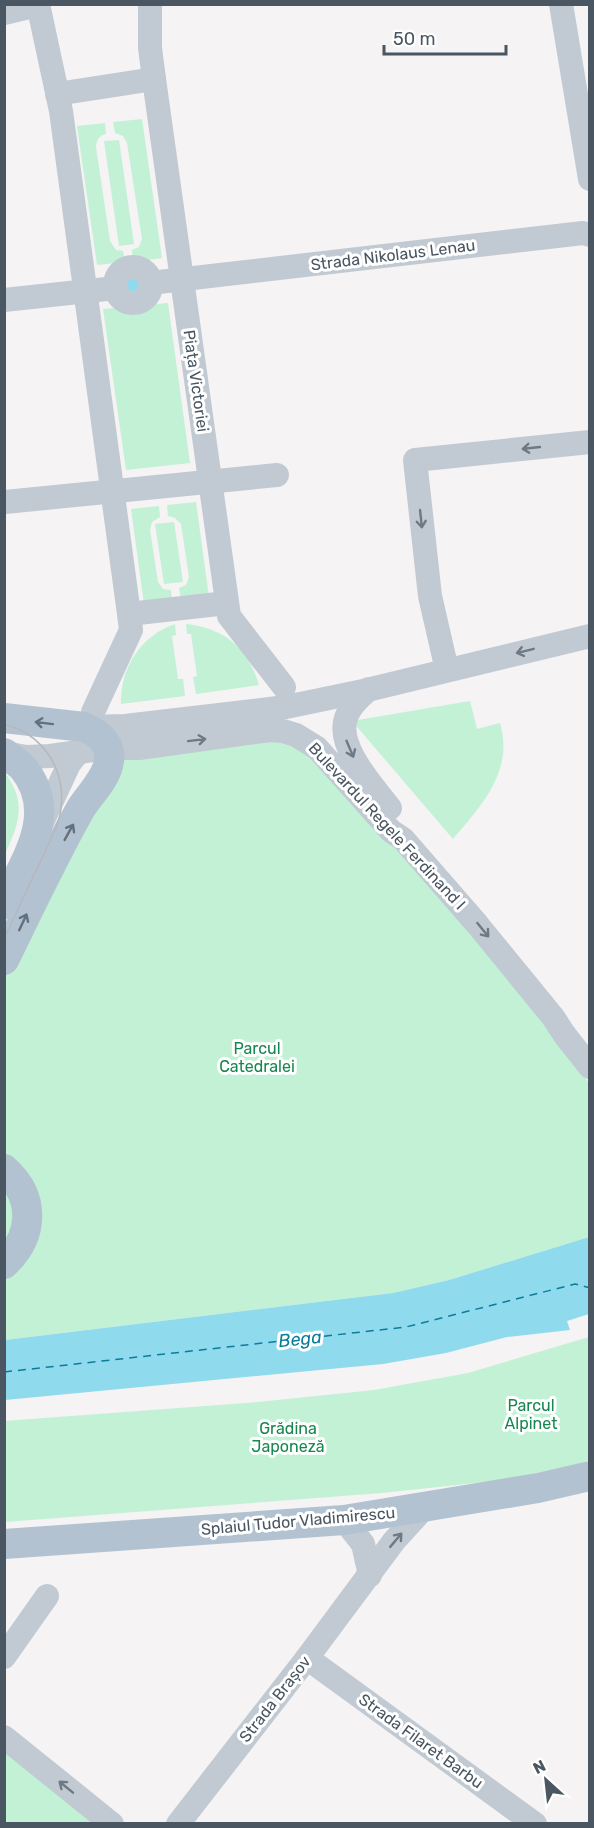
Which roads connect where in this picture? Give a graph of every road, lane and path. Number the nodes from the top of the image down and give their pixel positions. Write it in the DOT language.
graph roads {
  1 [pos="151,5"];
  2 [pos="563,8"];
  3 [pos="4,13"];
  4 [pos="154,79"];
  5 [pos="57,94"];
  6 [pos="583,94"];
  7 [pos="590,179"];
  8 [pos="587,232"];
  9 [pos="192,279"];
  10 [pos="77,292"];
  11 [pos="4,300"];
  12 [pos="590,442"];
  13 [pos="277,475"];
  14 [pos="210,482"];
  15 [pos="106,492"];
  16 [pos="5,502"];
  17 [pos="227,603"];
  18 [pos="129,614"];
  19 [pos="587,637"];
  20 [pos="447,670"];
  21 [pos="284,687"];
  22 [pos="369,689"];
  23 [pos="4,718"];
  24 [pos="97,734"];
  25 [pos="139,748"];
  26 [pos="4,753"];
  27 [pos="100,782"];
  28 [pos="35,839"];
  29 [pos="403,839"];
  30 [pos="4,904"];
  31 [pos="4,960"];
  32 [pos="554,1017"];
  33 [pos="590,1036"];
  34 [pos="590,1067"];
  35 [pos="4,1169"];
  36 [pos="4,1264"];
  37 [pos="590,1476"];
  38 [pos="425,1507"];
  39 [pos="344,1520"];
  40 [pos="4,1544"];
  41 [pos="370,1575"];
  42 [pos="47,1596"];
  43 [pos="4,1657"];
  44 [pos="307,1658"];
  45 [pos="4,1737"];
  46 [pos="112,1824"];
  47 [pos="178,1824"];
  48 [pos="535,1824"];
  1 -- 4 [label="street, Piața Victoriei"];
  2 -- 6 [label="street"];
  3 -- 5 [label="street"];
  4 -- 5 [label="street"];
  4 -- 9 [label="street, Piața Victoriei"];
  5 -- 10 [label="street"];
  6 -- 7 [label="street"];
  8 -- 9 [label="street, Strada Nikolaus Lenau"];
  9 -- 10 [label="street"];
  9 -- 14 [label="street, Piața Victoriei"];
  10 -- 11 [label="street"];
  10 -- 15 [label="street"];
  12 -- 20 [label="street, one-way"];
  13 -- 14 [label="street"];
  14 -- 15 [label="street"];
  14 -- 17 [label="street, Piața Victoriei"];
  15 -- 16 [label="street"];
  15 -- 18 [label="street"];
  17 -- 18 [label="street"];
  17 -- 21 [label="street, Piața Victoriei"];
  18 -- 24 [label="street"];
  19 -- 20 [label="street, Bulevardul Regele Ferdinand I, one-way"];
  20 -- 22 [label="street, Bulevardul Regele Ferdinand I"];
  22 -- 24 [label="street, Bulevardul Regele Ferdinand I"];
  22 -- 29 [label="street, one-way"];
  24 -- 23 [label="main road, Bulevardul Regele Ferdinand I, one-way"];
  24 -- 25 [label="street, Bulevardul Regele Ferdinand I"];
  24 -- 26 [label="street, Bulevardul Regele Ferdinand I"];
  24 -- 27 [label="main road"];
  24 -- 28 [label="street"];
  25 -- 27 [label="street"];
  25 -- 29 [label="street, Bulevardul Regele Ferdinand I, one-way"];
  26 -- 28 [label="main road"];
  31 -- 27 [label="main road, one-way"];
  28 -- 30 [label="main road"];
  29 -- 32 [label="street, Bulevardul Regele Ferdinand I, one-way"];
  32 -- 33 [label="street"];
  32 -- 34 [label="street, Bulevardul Regele Ferdinand I"];
  35 -- 36 [label="main road"];
  37 -- 38 [label="main road, Splaiul Tudor Vladimirescu"];
  38 -- 39 [label="main road, Splaiul Tudor Vladimirescu"];
  41 -- 38 [label="street, Strada Brașov, one-way"];
  39 -- 40 [label="main road, Splaiul Tudor Vladimirescu"];
  39 -- 41 [label="street"];
  41 -- 44 [label="street, Strada Brașov"];
  42 -- 43 [label="street"];
  44 -- 47 [label="street, Strada Brașov"];
  44 -- 48 [label="street, Strada Filaret Barbu"];
  46 -- 45 [label="street, one-way"];
}
